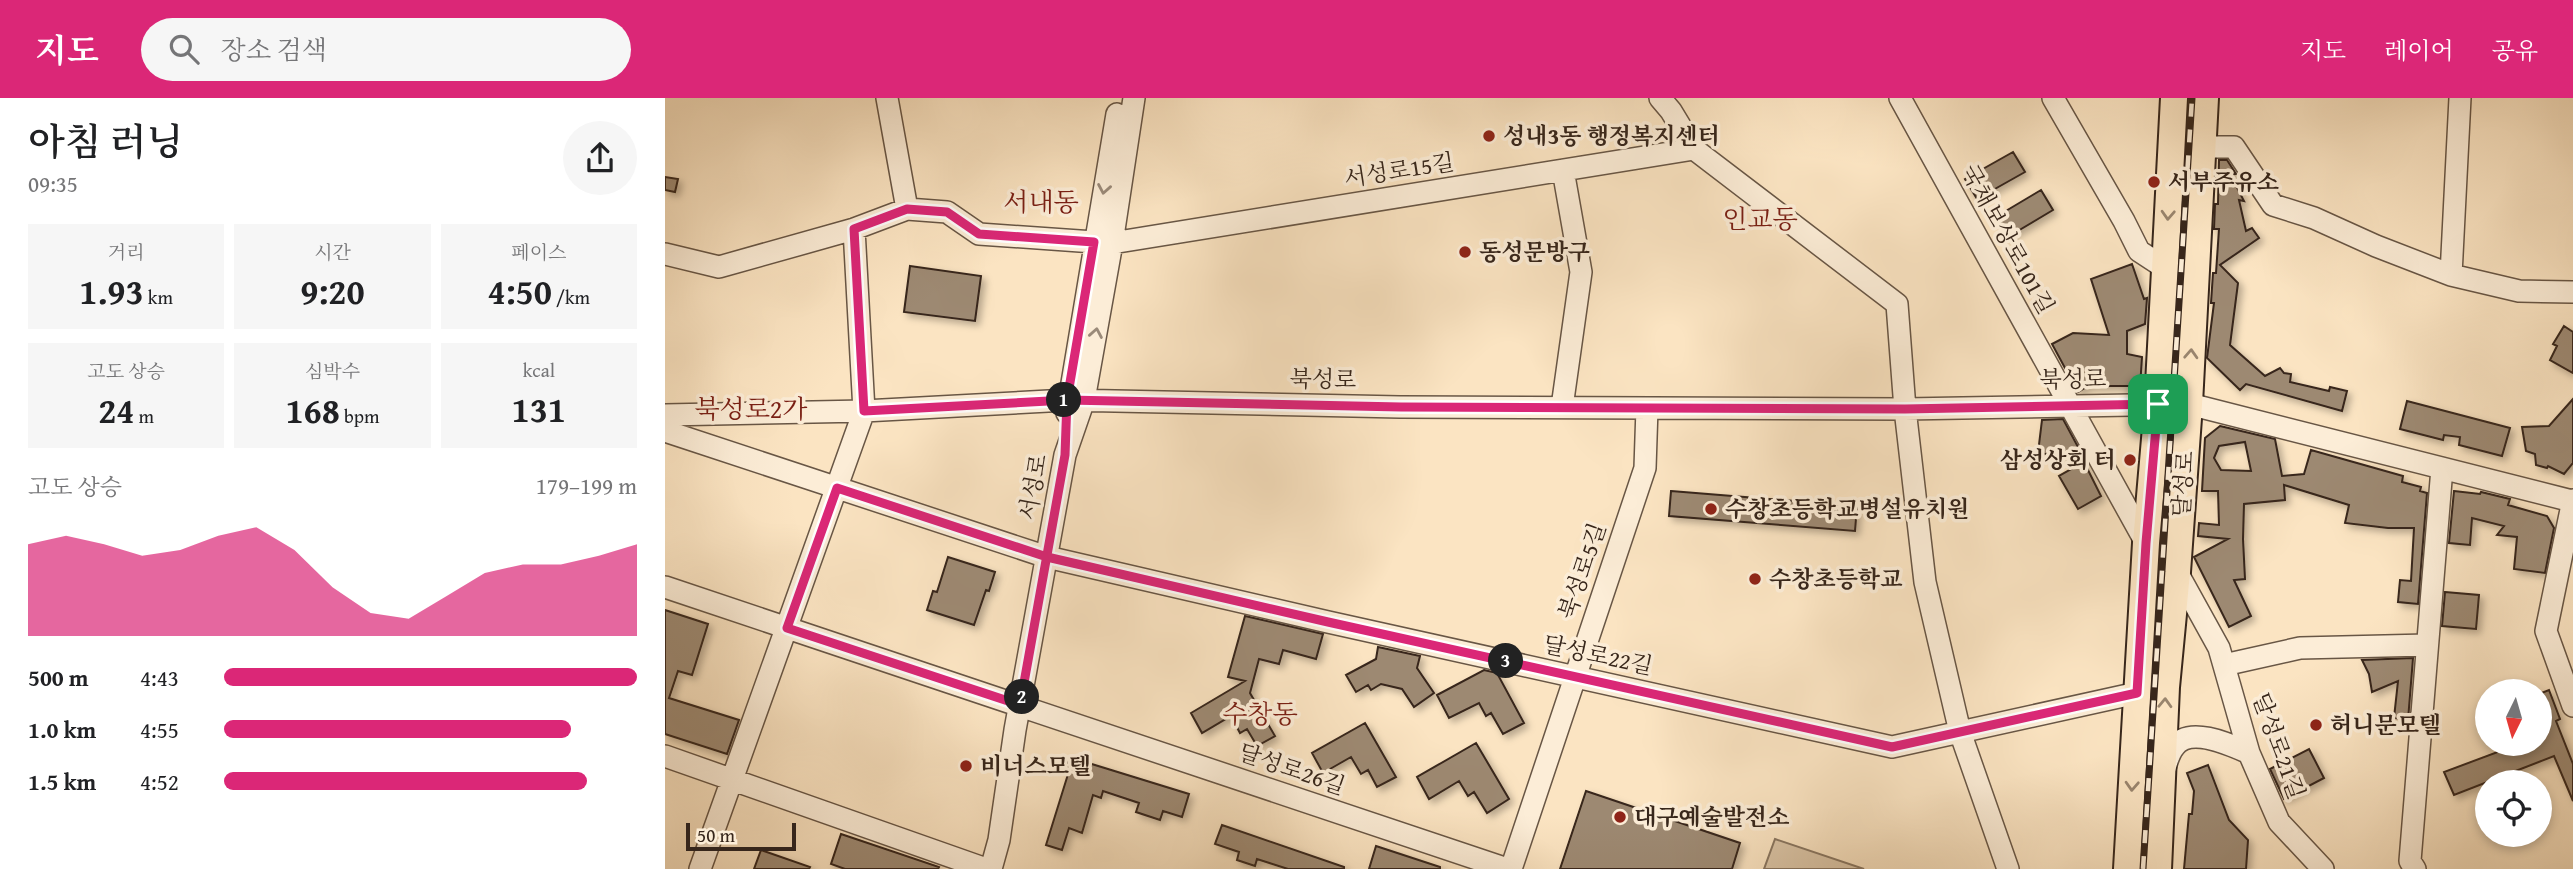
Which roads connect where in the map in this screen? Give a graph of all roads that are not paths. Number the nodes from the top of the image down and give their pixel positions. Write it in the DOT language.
graph roads {
  1 [pos="887,98"];
  2 [pos="1120,98"];
  3 [pos="1134,98"];
  4 [pos="1660,98"];
  5 [pos="1901,98"];
  6 [pos="2053,98"];
  7 [pos="2174,98"];
  8 [pos="2205,98"];
  9 [pos="2460,98"];
  10 [pos="2202,147"];
  11 [pos="1694,149"];
  12 [pos="1563,170"];
  13 [pos="907,209"];
  14 [pos="854,229"];
  15 [pos="1103,242"];
  16 [pos="665,254"];
  17 [pos="2165,268"];
  18 [pos="2451,275"];
  19 [pos="2573,292"];
  20 [pos="1076,400"];
  21 [pos="2070,404"];
  22 [pos="2158,404"];
  23 [pos="2189,404"];
  24 [pos="1562,407"];
  25 [pos="1647,408"];
  26 [pos="1905,409"];
  27 [pos="864,411"];
  28 [pos="665,415"];
  29 [pos="665,431"];
  30 [pos="2442,468"];
  31 [pos="837,488"];
  32 [pos="2573,500"];
  33 [pos="2146,543"];
  34 [pos="1047,557"];
  35 [pos="2177,572"];
  36 [pos="665,587"];
  37 [pos="787,628"];
  38 [pos="2427,645"];
  39 [pos="2224,666"];
  40 [pos="1574,676"];
  41 [pos="2137,693"];
  42 [pos="1020,705"];
  43 [pos="2573,706"];
  44 [pos="1960,732"];
  45 [pos="2249,753"];
  46 [pos="665,756"];
  47 [pos="2162,777"];
  48 [pos="732,779"];
  49 [pos="700,869"];
  50 [pos="988,869"];
  51 [pos="1509,869"];
  52 [pos="2008,869"];
  53 [pos="2127,869"];
  54 [pos="2158,869"];
  55 [pos="2323,869"];
  56 [pos="2415,869"];
  1 -- 13 [label="street"];
  2 -- 15 [label="street, 서성로, one-way"];
  3 -- 15 [label="street, 서성로"];
  4 -- 11 [label="street"];
  5 -- 21 [label="street, 국채보상로101길"];
  6 -- 17 [label="street"];
  7 -- 17 [label="main road, one-way"];
  8 -- 10 [label="main road, 달성로"];
  9 -- 18 [label="street"];
  10 -- 18 [label="street"];
  23 -- 10 [label="main road, 달성로, one-way"];
  11 -- 12 [label="street, 서성로15길"];
  11 -- 26 [label="street"];
  12 -- 15 [label="street, 서성로15길"];
  12 -- 24 [label="street"];
  13 -- 14 [label="street"];
  13 -- 15 [label="street, 서성로15길"];
  14 -- 16 [label="street"];
  14 -- 27 [label="street"];
  15 -- 20 [label="street, 서성로"];
  17 -- 22 [label="main road"];
  18 -- 19 [label="street"];
  20 -- 24 [label="street, 북성로"];
  20 -- 27 [label="street, 북성로"];
  20 -- 34 [label="street, 서성로"];
  21 -- 22 [label="street, 북성로"];
  21 -- 26 [label="street, 북성로"];
  21 -- 33 [label="street, 달성로"];
  22 -- 23 [label="street, 북성로"];
  22 -- 33 [label="main road"];
  23 -- 30 [label="street, 북성로"];
  23 -- 35 [label="main road, 달성로"];
  24 -- 25 [label="street, 북성로"];
  25 -- 26 [label="street, 북성로"];
  25 -- 40 [label="street, 북성로5길"];
  26 -- 44 [label="street"];
  27 -- 28 [label="street, 북성로"];
  27 -- 31 [label="street"];
  29 -- 31 [label="street, 서성로"];
  30 -- 32 [label="street, 북성로"];
  30 -- 38 [label="street"];
  31 -- 34 [label="street, 서성로"];
  31 -- 37 [label="street"];
  32 -- 43 [label="street"];
  33 -- 41 [label="main road"];
  34 -- 40 [label="street, 달성로22길"];
  34 -- 42 [label="street, 서성로"];
  35 -- 39 [label="street, 달성로21길"];
  47 -- 35 [label="main road, 달성로, one-way"];
  36 -- 37 [label="street, 달성로26길"];
  37 -- 42 [label="street, 달성로26길"];
  37 -- 48 [label="street"];
  38 -- 39 [label="street"];
  38 -- 56 [label="street"];
  39 -- 45 [label="street, 달성로21길"];
  40 -- 44 [label="street, 달성로22길"];
  40 -- 51 [label="street, 북성로5길"];
  41 -- 44 [label="street, 달성로22길"];
  41 -- 53 [label="main road, one-way"];
  42 -- 50 [label="street, 서성로"];
  42 -- 51 [label="street, 달성로26길"];
  44 -- 52 [label="street"];
  45 -- 47 [label="street"];
  45 -- 55 [label="street, 달성로21길"];
  46 -- 48 [label="street, 서성로"];
  47 -- 54 [label="main road, 달성로"];
  48 -- 49 [label="street"];
  48 -- 50 [label="street, 서성로"];
}
